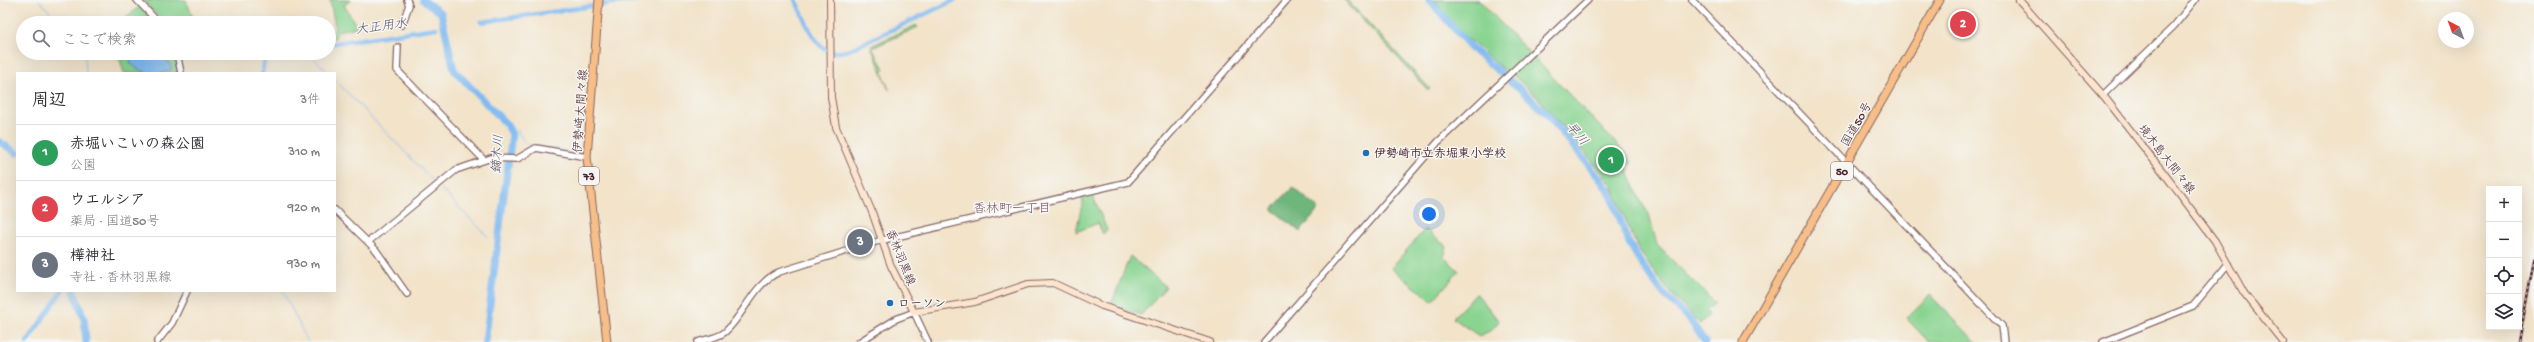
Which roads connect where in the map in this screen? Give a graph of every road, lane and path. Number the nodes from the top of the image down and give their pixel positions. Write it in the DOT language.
graph roads {
  1 [pos="137,0"];
  2 [pos="407,0"];
  3 [pos="830,0"];
  4 [pos="1287,0"];
  5 [pos="1588,0"];
  6 [pos="1692,0"];
  7 [pos="1940,0"];
  8 [pos="2019,0"];
  9 [pos="2195,0"];
  10 [pos="599,1"];
  11 [pos="152,16"];
  12 [pos="402,25"];
  13 [pos="398,46"];
  14 [pos="178,60"];
  15 [pos="181,72"];
  16 [pos="2103,95"];
  17 [pos="587,157"];
  18 [pos="484,160"];
  19 [pos="1847,163"];
  20 [pos="336,211"];
  21 [pos="882,241"];
  22 [pos="368,242"];
  23 [pos="2228,264"];
  24 [pos="187,292"];
  25 [pos="407,294"];
  26 [pos="914,312"];
  27 [pos="157,342"];
  28 [pos="607,342"];
  29 [pos="698,342"];
  30 [pos="859,342"];
  31 [pos="928,342"];
  32 [pos="1210,342"];
  33 [pos="1264,342"];
  34 [pos="1744,342"];
  35 [pos="2004,342"];
  36 [pos="2103,342"];
  37 [pos="2283,342"];
  1 -- 11 [label="street"];
  2 -- 12 [label="street"];
  3 -- 21 [label="main road, 香林羽黒線"];
  4 -- 21 [label="street"];
  5 -- 33 [label="street"];
  6 -- 19 [label="street"];
  7 -- 19 [label="main road, 国道50号 / 50"];
  8 -- 16 [label="main road, 境木島大間々線"];
  9 -- 16 [label="street"];
  10 -- 17 [label="main road, 伊勢崎大間々線 / 73"];
  13 -- 18 [label="street"];
  14 -- 15 [label="street"];
  16 -- 23 [label="main road, 境木島大間々線"];
  17 -- 18 [label="street"];
  17 -- 28 [label="main road, 伊勢崎大間々線 / 73"];
  18 -- 22 [label="street"];
  19 -- 34 [label="main road, 国道50号 / 50"];
  19 -- 35 [label="street"];
  20 -- 22 [label="street"];
  21 -- 26 [label="main road, 香林羽黒線"];
  21 -- 29 [label="street"];
  22 -- 25 [label="street"];
  23 -- 36 [label="street"];
  23 -- 37 [label="main road, 境木島大間々線"];
  24 -- 27 [label="street"];
  26 -- 30 [label="street"];
  26 -- 31 [label="street"];
  26 -- 32 [label="main road"];
}
